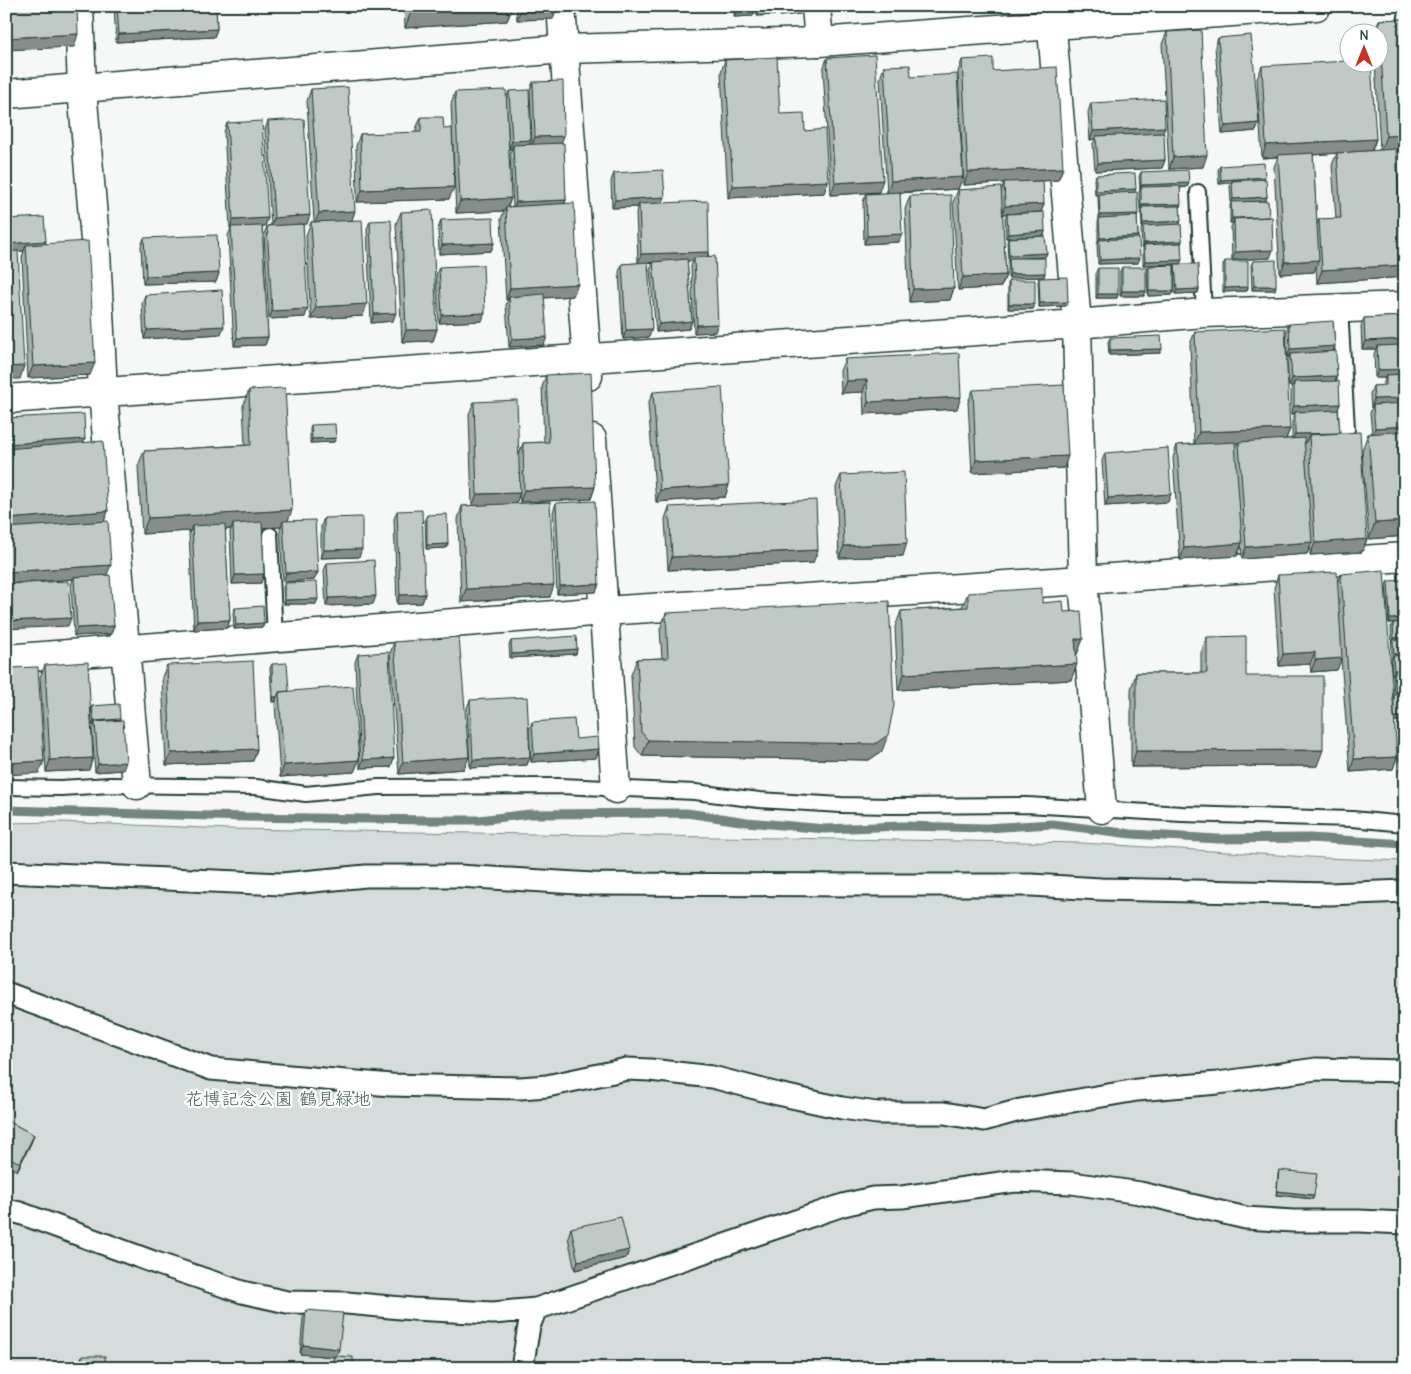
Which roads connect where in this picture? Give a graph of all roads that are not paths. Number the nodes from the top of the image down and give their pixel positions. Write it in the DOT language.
graph roads {
  1 [pos="79,6"];
  2 [pos="561,6"];
  3 [pos="816,6"];
  4 [pos="1316,6"];
  5 [pos="1212,10"];
  6 [pos="1051,16"];
  7 [pos="819,42"];
  8 [pos="564,49"];
  9 [pos="82,89"];
  10 [pos="6,94"];
  11 [pos="1198,192"];
  12 [pos="1405,306"];
  13 [pos="1340,308"];
  14 [pos="1204,313"];
  15 [pos="1076,324"];
  16 [pos="587,357"];
  17 [pos="103,392"];
  18 [pos="6,398"];
  19 [pos="1347,429"];
  20 [pos="270,535"];
  21 [pos="1405,557"];
  22 [pos="1083,580"];
  23 [pos="604,611"];
  24 [pos="275,638"];
  25 [pos="125,650"];
  26 [pos="6,659"];
  27 [pos="137,785"];
  28 [pos="6,787"];
  29 [pos="616,789"];
  30 [pos="1102,809"];
  31 [pos="1405,824"];
  32 [pos="6,872"];
  33 [pos="1405,892"];
  34 [pos="6,993"];
  35 [pos="1405,1071"];
  36 [pos="6,1210"];
  37 [pos="1405,1223"];
  38 [pos="536,1309"];
  39 [pos="522,1368"];
  1 -- 9 [label="street"];
  2 -- 8 [label="street"];
  3 -- 7 [label="street"];
  4 -- 5 [label="street"];
  5 -- 6 [label="street"];
  6 -- 7 [label="street"];
  6 -- 15 [label="street"];
  7 -- 8 [label="street"];
  8 -- 9 [label="street"];
  8 -- 16 [label="street"];
  9 -- 10 [label="street"];
  9 -- 17 [label="street"];
  11 -- 14 [label="lane"];
  12 -- 13 [label="street"];
  13 -- 14 [label="street"];
  13 -- 19 [label="lane"];
  14 -- 15 [label="street"];
  15 -- 16 [label="street"];
  15 -- 22 [label="street"];
  16 -- 17 [label="street"];
  16 -- 23 [label="street"];
  17 -- 18 [label="street"];
  17 -- 25 [label="street"];
  20 -- 24 [label="lane"];
  21 -- 22 [label="street"];
  22 -- 23 [label="street"];
  22 -- 30 [label="street"];
  23 -- 24 [label="street"];
  23 -- 29 [label="street"];
  24 -- 25 [label="street"];
  25 -- 26 [label="street"];
  25 -- 27 [label="street"];
  27 -- 28 [label="lane"];
  27 -- 29 [label="lane"];
  29 -- 30 [label="lane"];
  30 -- 31 [label="lane"];
  32 -- 33 [label="street"];
  34 -- 35 [label="street"];
  36 -- 38 [label="street"];
  37 -- 38 [label="street"];
  38 -- 39 [label="street"];
}
